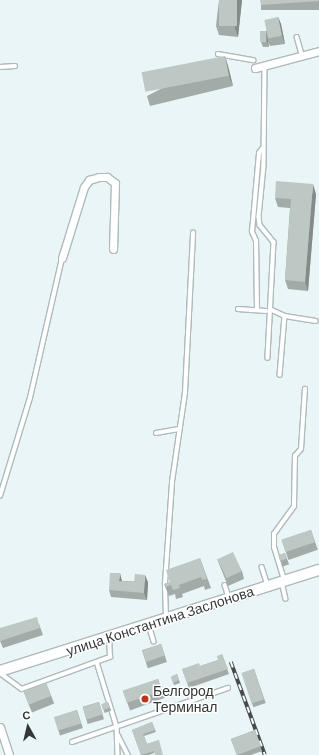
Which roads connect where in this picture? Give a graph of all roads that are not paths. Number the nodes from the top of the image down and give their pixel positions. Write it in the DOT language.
graph roads {
  1 [pos="297,37"];
  2 [pos="319,51"];
  3 [pos="218,54"];
  4 [pos="302,56"];
  5 [pos="253,60"];
  6 [pos="265,65"];
  7 [pos="15,66"];
  8 [pos="0,67"];
  9 [pos="255,68"];
  10 [pos="262,149"];
  11 [pos="193,233"];
  12 [pos="113,249"];
  13 [pos="62,258"];
  14 [pos="238,309"];
  15 [pos="270,309"];
  16 [pos="257,310"];
  17 [pos="266,311"];
  18 [pos="285,316"];
  19 [pos="316,321"];
  20 [pos="268,358"];
  21 [pos="280,375"];
  22 [pos="305,389"];
  23 [pos="179,429"];
  24 [pos="156,433"];
  25 [pos="0,496"];
  26 [pos="262,568"];
  27 [pos="319,570"];
  28 [pos="283,581"];
  29 [pos="224,585"];
  30 [pos="268,586"];
  31 [pos="230,598"];
  32 [pos="286,599"];
  33 [pos="167,618"];
  34 [pos="149,624"];
  35 [pos="109,637"];
  36 [pos="154,641"];
  37 [pos="97,662"];
  38 [pos="0,672"];
  39 [pos="228,688"];
  40 [pos="0,726"];
  41 [pos="117,727"];
  42 [pos="118,734"];
  43 [pos="72,742"];
  44 [pos="9,755"];
  45 [pos="118,755"];
  46 [pos="128,755"];
  1 -- 4 [label="lane"];
  2 -- 4 [label="street"];
  3 -- 5 [label="lane"];
  4 -- 6 [label="street"];
  6 -- 9 [label="street"];
  6 -- 10 [label="lane"];
  7 -- 8 [label="lane"];
  10 -- 15 [label="lane"];
  10 -- 16 [label="lane"];
  11 -- 23 [label="lane"];
  12 -- 13 [label="street"];
  13 -- 25 [label="lane"];
  14 -- 16 [label="lane"];
  15 -- 18 [label="lane"];
  15 -- 20 [label="lane"];
  16 -- 17 [label="lane"];
  18 -- 19 [label="lane"];
  18 -- 21 [label="lane"];
  22 -- 28 [label="lane"];
  23 -- 24 [label="lane"];
  23 -- 33 [label="lane"];
  26 -- 30 [label="lane"];
  27 -- 28 [label="street, улица Константина Заслонова"];
  28 -- 30 [label="street, улица Константина Заслонова"];
  28 -- 32 [label="lane"];
  29 -- 31 [label="lane"];
  30 -- 31 [label="street, улица Константина Заслонова"];
  31 -- 33 [label="street, улица Константина Заслонова"];
  33 -- 34 [label="street, улица Константина Заслонова"];
  34 -- 35 [label="street, улица Константина Заслонова"];
  34 -- 36 [label="lane"];
  35 -- 37 [label="lane"];
  35 -- 38 [label="street, улица Константина Заслонова"];
  37 -- 38 [label="lane"];
  37 -- 41 [label="lane"];
  39 -- 41 [label="lane"];
  40 -- 44 [label="street"];
  41 -- 42 [label="lane"];
  41 -- 43 [label="lane"];
  42 -- 45 [label="lane"];
  42 -- 46 [label="lane"];
}
